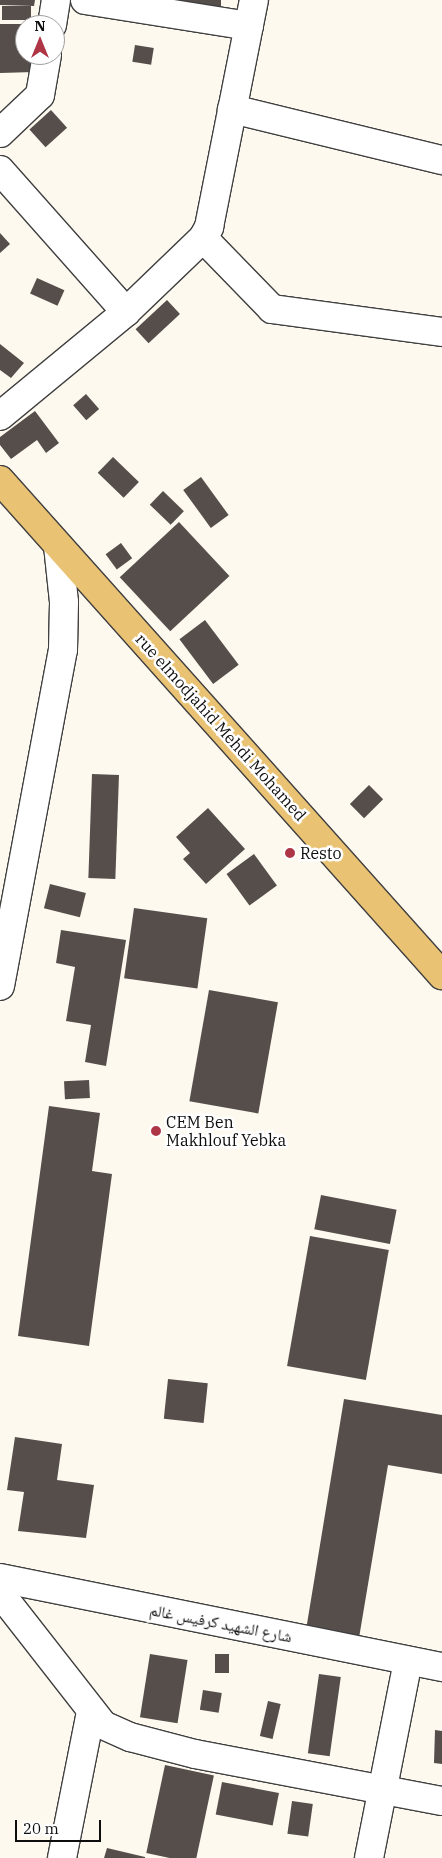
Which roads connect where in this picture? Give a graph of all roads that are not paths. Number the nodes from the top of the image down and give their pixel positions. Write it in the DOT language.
graph roads {
  1 [pos="56,0"];
  2 [pos="85,0"];
  3 [pos="254,0"];
  4 [pos="54,15"];
  5 [pos="249,26"];
  6 [pos="45,65"];
  7 [pos="232,109"];
  8 [pos="0,133"];
  9 [pos="442,160"];
  10 [pos="0,170"];
  11 [pos="203,238"];
  12 [pos="126,312"];
  13 [pos="442,332"];
  14 [pos="0,416"];
  15 [pos="0,480"];
  16 [pos="58,546"];
  17 [pos="442,975"];
  18 [pos="0,986"];
  19 [pos="0,1578"];
  20 [pos="0,1593"];
  21 [pos="408,1661"];
  22 [pos="442,1667"];
  23 [pos="91,1711"];
  24 [pos="383,1790"];
  25 [pos="442,1801"];
  26 [pos="62,1858"];
  27 [pos="369,1858"];
  1 -- 4 [label="street"];
  2 -- 5 [label="street"];
  3 -- 5 [label="street"];
  5 -- 7 [label="street"];
  6 -- 8 [label="street"];
  7 -- 9 [label="street"];
  7 -- 11 [label="street"];
  10 -- 12 [label="street"];
  11 -- 12 [label="street"];
  11 -- 13 [label="street"];
  12 -- 14 [label="street"];
  15 -- 16 [label="main road, rue elmodjahid Mehdi Mohamed"];
  16 -- 17 [label="main road, rue elmodjahid Mehdi Mohamed"];
  16 -- 18 [label="street"];
  19 -- 21 [label="street, شارع الشهيد كرفيس غالم"];
  20 -- 23 [label="street"];
  21 -- 22 [label="street, شارع الشهيد كرفيس غالم"];
  21 -- 24 [label="street"];
  23 -- 24 [label="street"];
  23 -- 26 [label="street"];
  24 -- 25 [label="street"];
  24 -- 27 [label="street"];
}
